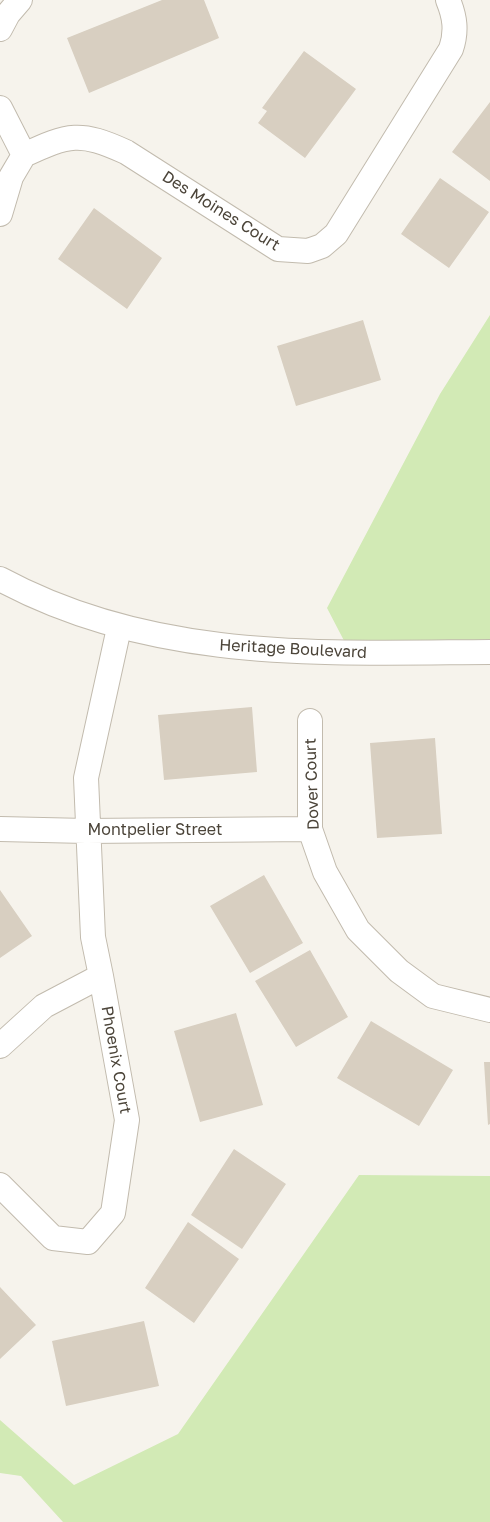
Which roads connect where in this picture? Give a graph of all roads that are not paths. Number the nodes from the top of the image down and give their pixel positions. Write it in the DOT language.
graph roads {
  1 [pos="20,0"];
  2 [pos="448,0"];
  3 [pos="0,29"];
  4 [pos="0,108"];
  5 [pos="24,155"];
  6 [pos="0,214"];
  7 [pos="0,579"];
  8 [pos="119,628"];
  9 [pos="490,652"];
  10 [pos="310,721"];
  11 [pos="0,829"];
  12 [pos="310,829"];
  13 [pos="86,831"];
  14 [pos="101,976"];
  15 [pos="490,1010"];
  16 [pos="0,1046"];
  17 [pos="0,1185"];
  1 -- 3 [label="street"];
  2 -- 5 [label="street, Des Moines Court"];
  4 -- 5 [label="street"];
  5 -- 6 [label="street"];
  7 -- 8 [label="street, Heritage Boulevard"];
  8 -- 9 [label="street, Heritage Boulevard"];
  8 -- 13 [label="street, Phoenix Court"];
  10 -- 12 [label="street, Dover Court"];
  11 -- 13 [label="street, Montpelier Street"];
  12 -- 13 [label="street, Montpelier Street"];
  12 -- 15 [label="street, Dover Court"];
  13 -- 14 [label="street, Phoenix Court"];
  14 -- 16 [label="street"];
  14 -- 17 [label="street, Phoenix Court"];
}
